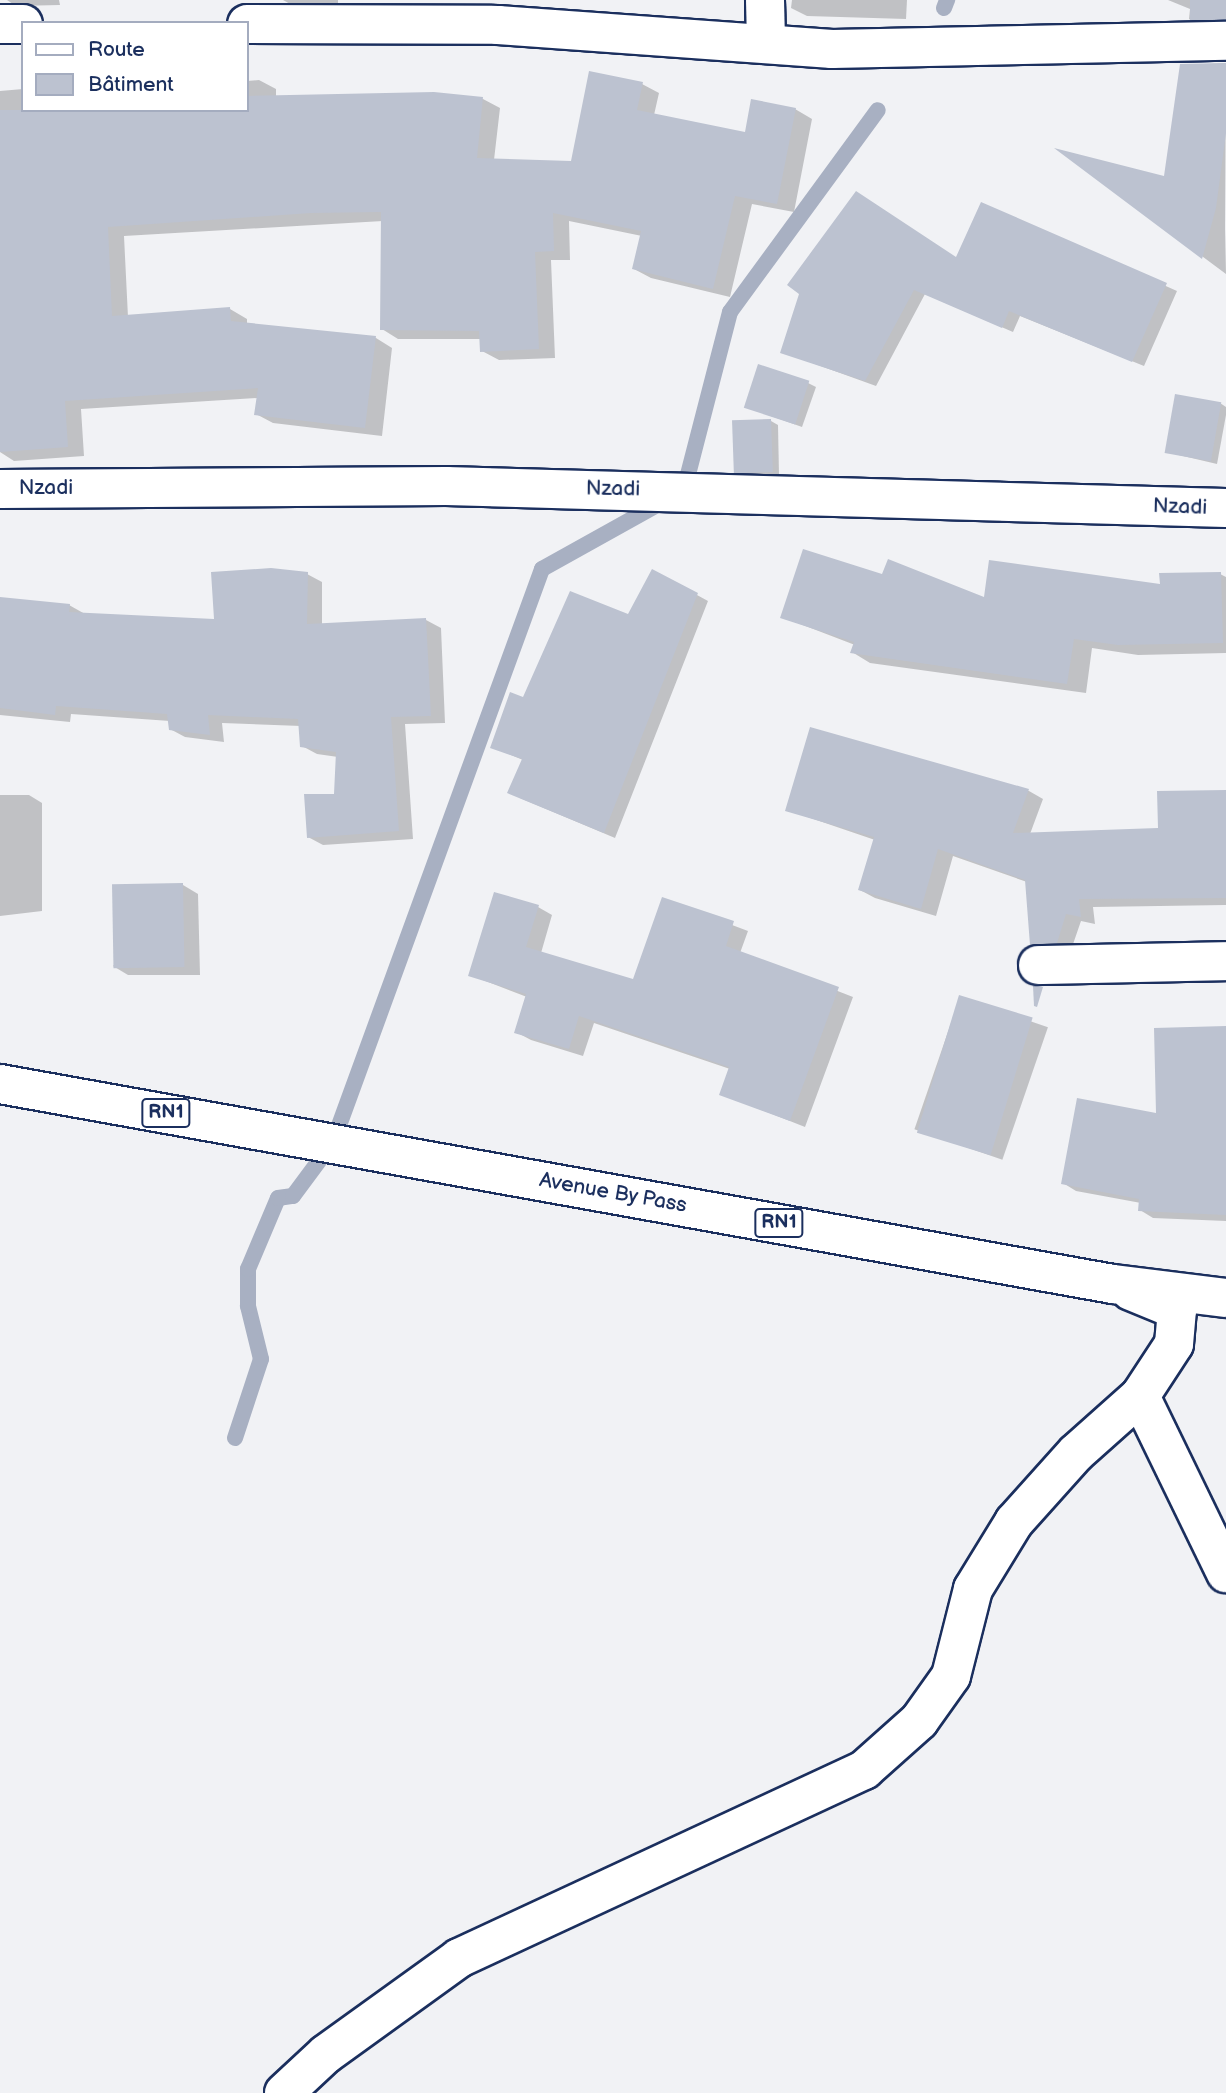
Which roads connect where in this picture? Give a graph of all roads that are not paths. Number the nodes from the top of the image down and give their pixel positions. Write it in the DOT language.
graph roads {
  1 [pos="765,0"];
  2 [pos="0,24"];
  3 [pos="21,24"];
  4 [pos="248,24"];
  5 [pos="1226,41"];
  6 [pos="766,42"];
  7 [pos="0,489"];
  8 [pos="1226,508"];
  9 [pos="1226,961"];
  10 [pos="1038,965"];
  11 [pos="0,1084"];
  12 [pos="1112,1283"];
  13 [pos="1226,1298"];
  14 [pos="1140,1396"];
  15 [pos="1226,1573"];
  16 [pos="284,2093"];
  1 -- 6 [label="main road"];
  2 -- 3 [label="main road"];
  4 -- 6 [label="main road"];
  5 -- 6 [label="main road"];
  7 -- 8 [label="main road, Nzadi"];
  9 -- 10 [label="main road"];
  11 -- 12 [label="main road, Avenue By Pass / RN1"];
  12 -- 13 [label="main road, Avenue By Pass / RN1"];
  12 -- 14 [label="main road"];
  14 -- 15 [label="main road"];
  14 -- 16 [label="main road"];
}
